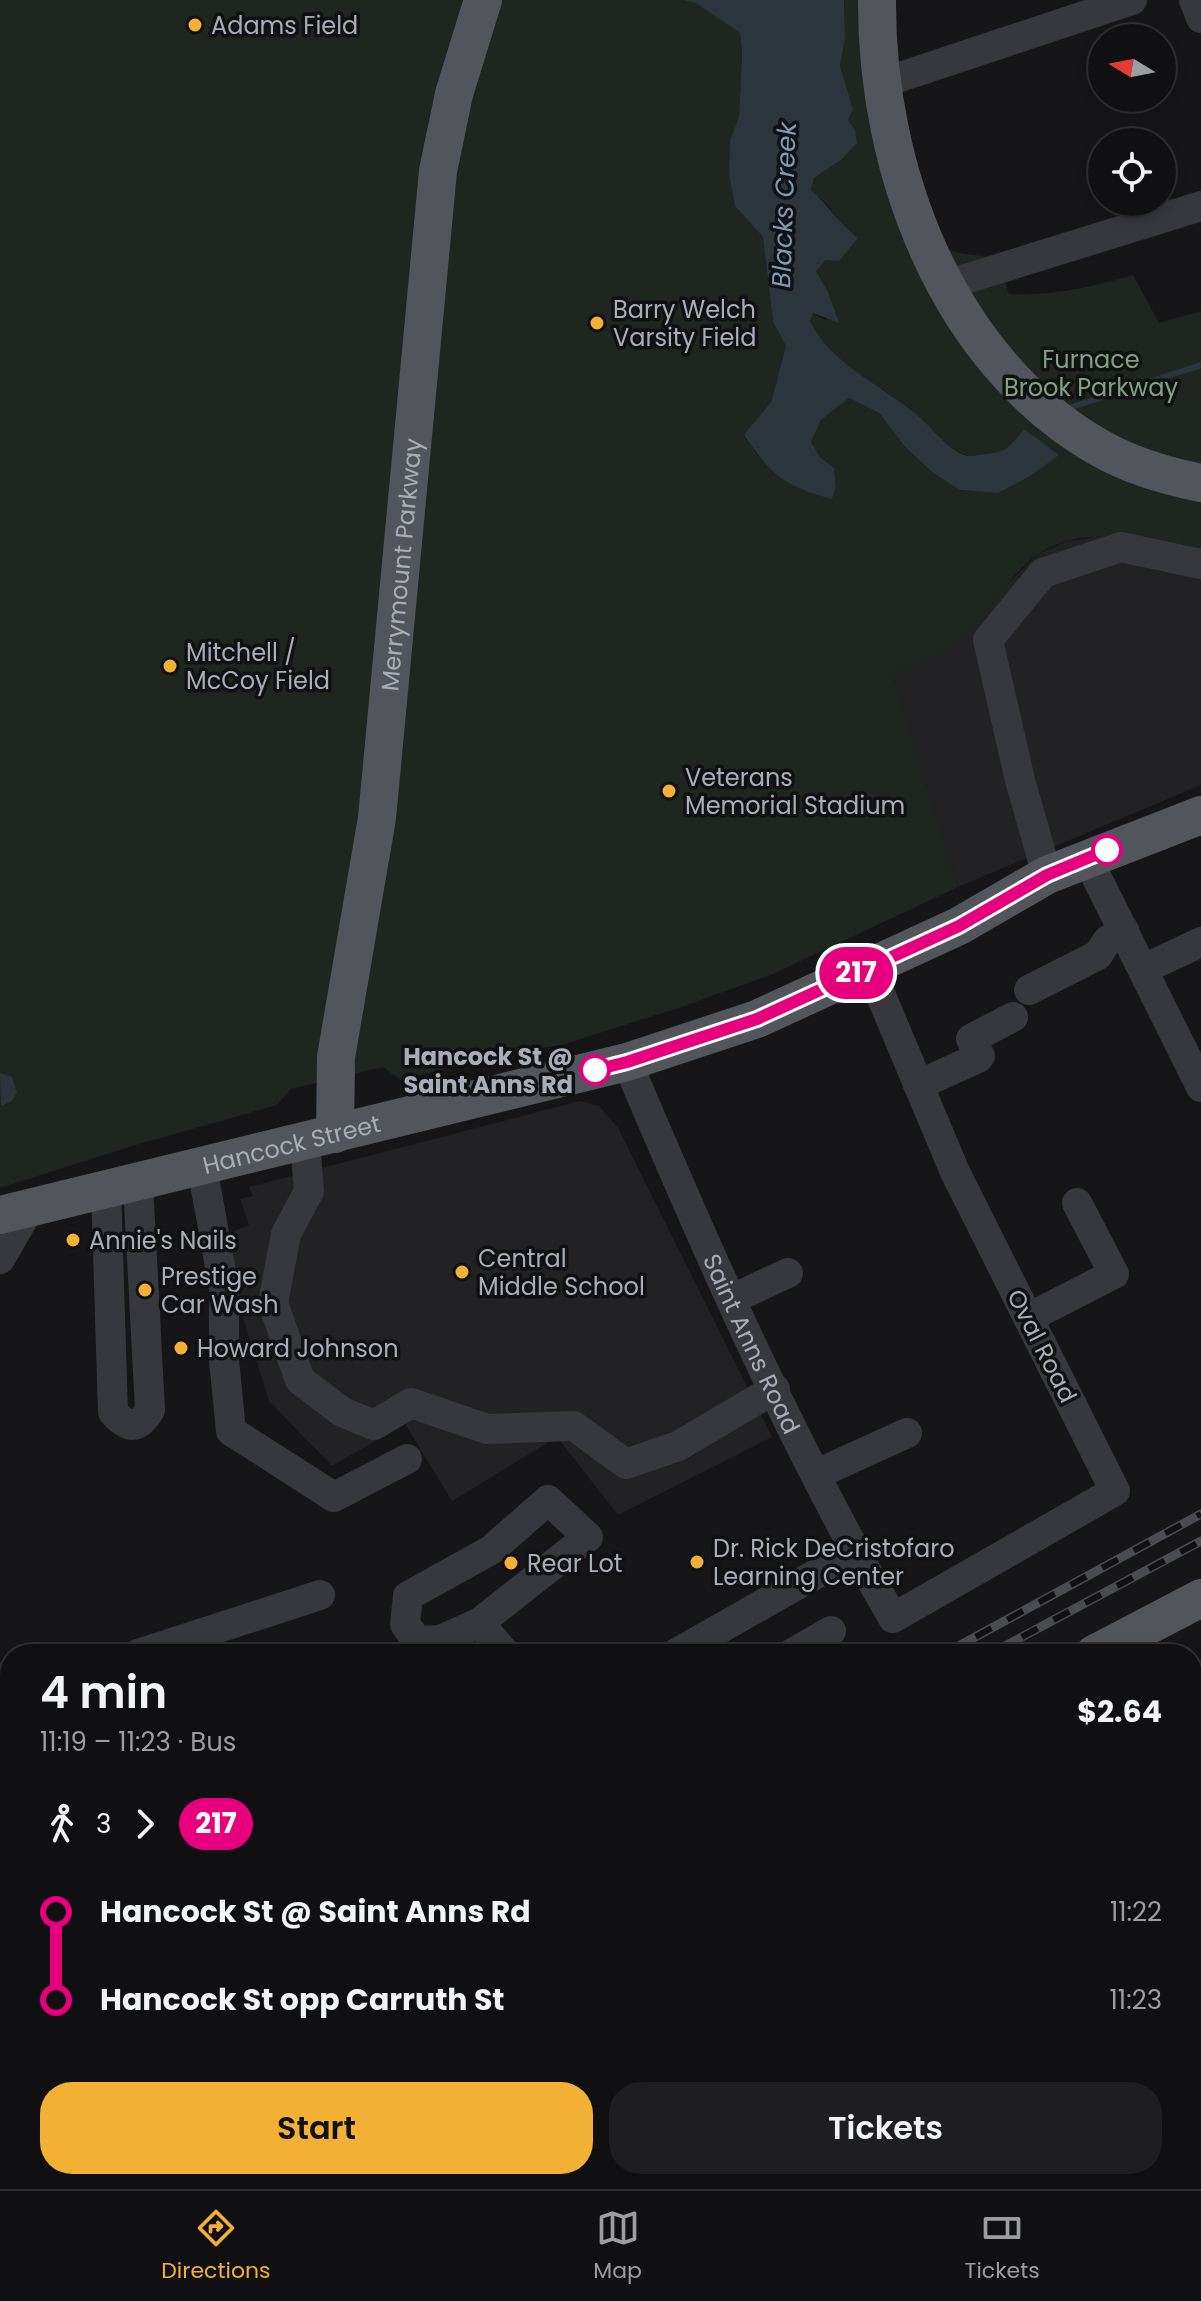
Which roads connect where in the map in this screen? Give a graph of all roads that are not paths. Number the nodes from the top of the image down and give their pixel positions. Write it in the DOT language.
graph roads {
  1 [pos="483,0"];
  2 [pos="877,0"];
  3 [pos="1132,0"];
  4 [pos="1194,0"];
  5 [pos="1201,18"];
  6 [pos="882,83"];
  7 [pos="1201,206"];
  8 [pos="946,285"];
  9 [pos="1201,483"];
  10 [pos="1201,564"];
  11 [pos="1201,815"];
  12 [pos="1087,858"];
  13 [pos="1047,875"];
  14 [pos="1124,930"];
  15 [pos="1201,942"];
  16 [pos="869,967"];
  17 [pos="1144,969"];
  18 [pos="1029,990"];
  19 [pos="1013,1017"];
  20 [pos="627,1062"];
  21 [pos="918,1085"];
  22 [pos="1201,1087"];
  23 [pos="320,1137"];
  24 [pos="202,1167"];
  25 [pos="122,1186"];
  26 [pos="1077,1203"];
  27 [pos="7,1237"];
  28 [pos="788,1273"];
  29 [pos="732,1299"];
  30 [pos="1028,1318"];
  31 [pos="775,1389"];
  32 [pos="907,1433"];
  33 [pos="407,1459"];
  34 [pos="817,1474"];
  35 [pos="855,1552"];
  36 [pos="320,1595"];
  37 [pos="1201,1598"];
  38 [pos="893,1618"];
  39 [pos="479,1623"];
  40 [pos="831,1631"];
  41 [pos="169,1644"];
  42 [pos="497,1644"];
  43 [pos="693,1644"];
  44 [pos="808,1644"];
  45 [pos="1113,1644"];
  1 -- 23 [label="main road, Merrymount Parkway"];
  2 -- 6 [label="main road"];
  3 -- 6 [label="street"];
  4 -- 5 [label="street"];
  6 -- 8 [label="main road"];
  7 -- 8 [label="street"];
  8 -- 9 [label="main road"];
  10 -- 13 [label="street"];
  11 -- 12 [label="main road, Hancock Street"];
  12 -- 13 [label="main road, Hancock Street"];
  12 -- 14 [label="street"];
  13 -- 16 [label="main road, Hancock Street"];
  14 -- 17 [label="street"];
  14 -- 18 [label="street"];
  15 -- 17 [label="street"];
  16 -- 20 [label="main road, Hancock Street"];
  16 -- 21 [label="street, Oval Road"];
  17 -- 22 [label="street"];
  19 -- 21 [label="street"];
  20 -- 23 [label="main road, Hancock Street"];
  20 -- 29 [label="street, Saint Anns Road"];
  21 -- 30 [label="street, Oval Road"];
  23 -- 24 [label="main road, Hancock Street"];
  23 -- 31 [label="street"];
  24 -- 25 [label="main road, Hancock Street"];
  24 -- 33 [label="street"];
  25 -- 25 [label="street"];
  25 -- 27 [label="main road, Hancock Street"];
  26 -- 30 [label="street"];
  28 -- 29 [label="street"];
  29 -- 31 [label="street, Saint Anns Road"];
  30 -- 38 [label="street, Oval Road"];
  31 -- 34 [label="street, Saint Anns Road"];
  32 -- 34 [label="street"];
  34 -- 35 [label="street, Saint Anns Road"];
  35 -- 38 [label="street, Saint Anns Road"];
  35 -- 43 [label="street"];
  36 -- 41 [label="street"];
  37 -- 45 [label="main road"];
  39 -- 39 [label="street"];
  39 -- 42 [label="street"];
  40 -- 44 [label="street"];
}
